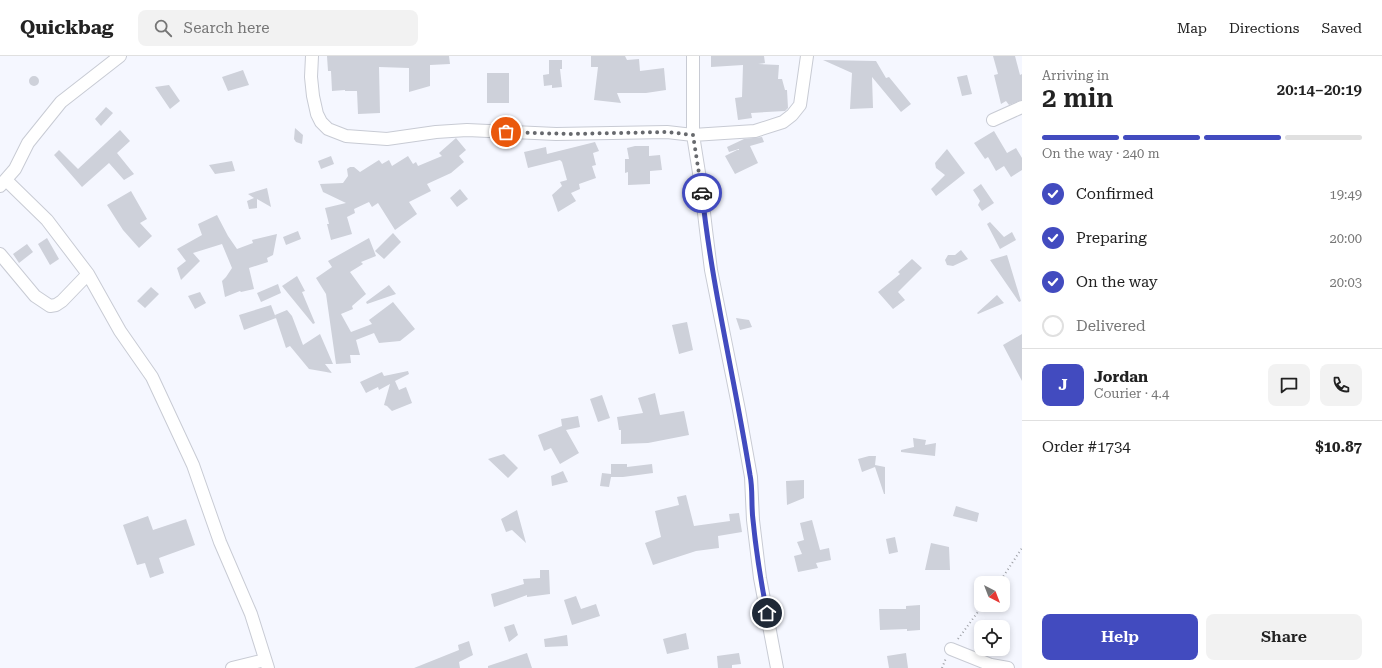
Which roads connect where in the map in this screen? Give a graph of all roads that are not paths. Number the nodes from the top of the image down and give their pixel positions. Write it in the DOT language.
graph roads {
  1 [pos="120,56"];
  2 [pos="312,56"];
  3 [pos="693,56"];
  4 [pos="807,56"];
  5 [pos="1022,107"];
  6 [pos="992,120"];
  7 [pos="693,135"];
  8 [pos="3,183"];
  9 [pos="0,254"];
  10 [pos="88,274"];
  11 [pos="951,649"];
  12 [pos="267,664"];
  13 [pos="232,668"];
  14 [pos="777,668"];
  15 [pos="1008,668"];
  1 -- 8 [label="street"];
  2 -- 7 [label="street"];
  3 -- 7 [label="street"];
  4 -- 7 [label="street"];
  5 -- 6 [label="street"];
  7 -- 14 [label="street"];
  8 -- 10 [label="street"];
  9 -- 10 [label="street"];
  10 -- 12 [label="street"];
  11 -- 15 [label="street"];
  12 -- 13 [label="street"];
}
